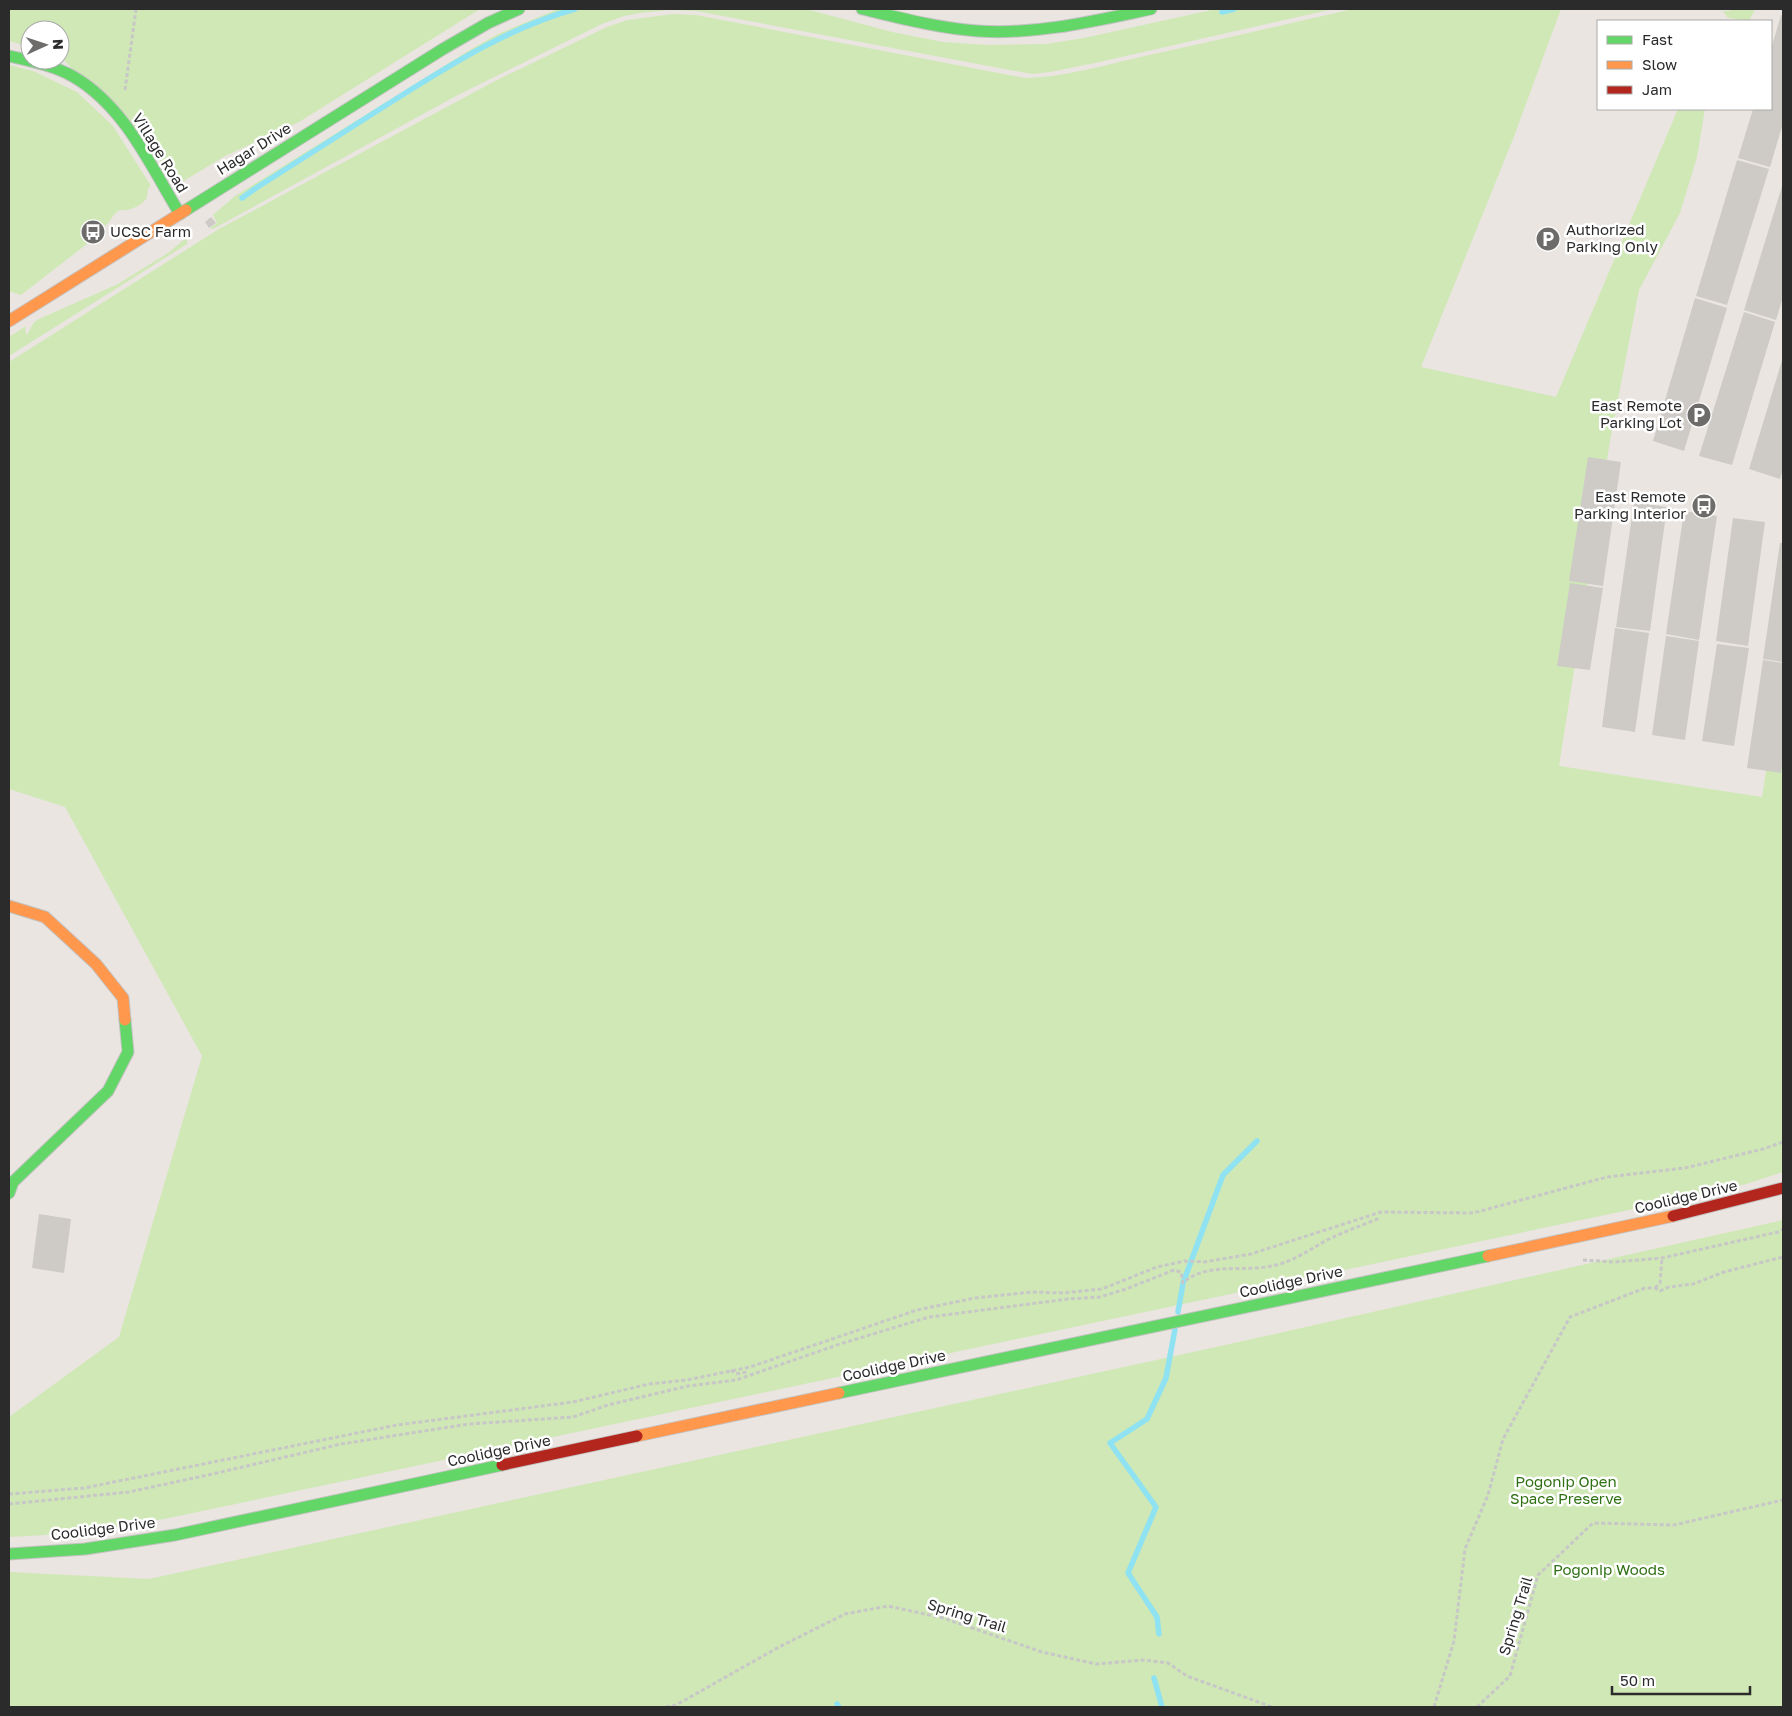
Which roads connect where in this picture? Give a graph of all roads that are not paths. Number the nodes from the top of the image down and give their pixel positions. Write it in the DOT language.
graph roads {
  1 [pos="519,9"];
  2 [pos="862,9"];
  3 [pos="1150,9"];
  4 [pos="9,56"];
  5 [pos="180,214"];
  6 [pos="9,321"];
  7 [pos="9,906"];
  8 [pos="1783,1188"];
  9 [pos="9,1193"];
  10 [pos="9,1554"];
  1 -- 5 [label="street, Hagar Drive"];
  2 -- 3 [label="street"];
  4 -- 5 [label="street, Village Road"];
  5 -- 6 [label="street, Hagar Drive"];
  7 -- 9 [label="street"];
  8 -- 10 [label="street, Coolidge Drive"];
}
